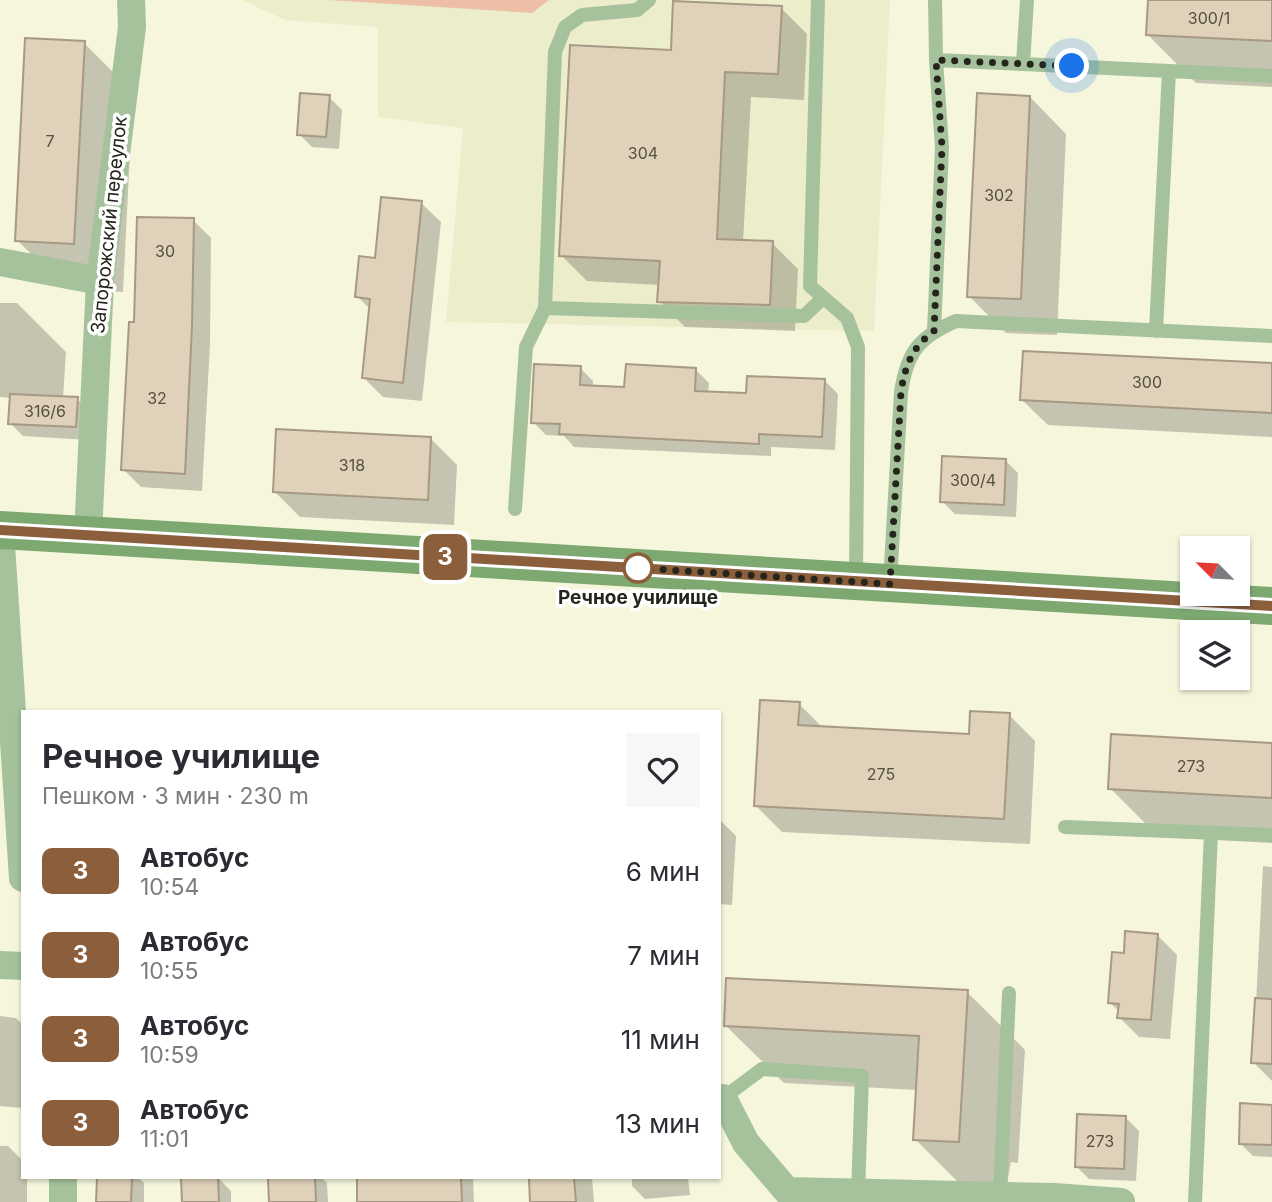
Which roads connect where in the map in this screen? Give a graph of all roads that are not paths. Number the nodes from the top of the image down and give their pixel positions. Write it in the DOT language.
graph roads {
  1 [pos="131,0"];
  2 [pos="649,0"];
  3 [pos="818,0"];
  4 [pos="935,0"];
  5 [pos="1027,0"];
  6 [pos="936,60"];
  7 [pos="1023,64"];
  8 [pos="1169,71"];
  9 [pos="1272,76"];
  10 [pos="0,261"];
  11 [pos="100,281"];
  12 [pos="823,298"];
  13 [pos="545,308"];
  14 [pos="934,331"];
  15 [pos="1156,331"];
  16 [pos="1272,336"];
  17 [pos="515,509"];
  18 [pos="0,530"];
  19 [pos="88,535"];
  20 [pos="873,583"];
  21 [pos="1272,606"];
  22 [pos="1065,827"];
  23 [pos="1211,832"];
  24 [pos="1272,835"];
  25 [pos="21,848"];
  26 [pos="0,965"];
  27 [pos="21,966"];
  28 [pos="1009,993"];
  29 [pos="721,1098"];
  30 [pos="63,1179"];
  31 [pos="858,1193"];
  32 [pos="1000,1196"];
  33 [pos="1053,1200"];
  34 [pos="62,1202"];
  35 [pos="1121,1202"];
  36 [pos="1195,1202"];
  1 -- 11 [label="street, Запорожский переулок"];
  2 -- 13 [label="lane"];
  3 -- 12 [label="lane"];
  4 -- 6 [label="lane"];
  5 -- 7 [label="lane"];
  6 -- 7 [label="lane"];
  6 -- 14 [label="lane"];
  7 -- 8 [label="lane"];
  8 -- 9 [label="lane"];
  8 -- 15 [label="lane"];
  10 -- 11 [label="street"];
  11 -- 19 [label="street, Запорожский переулок"];
  12 -- 13 [label="lane"];
  12 -- 20 [label="lane"];
  13 -- 17 [label="lane"];
  14 -- 15 [label="lane"];
  14 -- 20 [label="lane"];
  15 -- 16 [label="lane"];
  18 -- 19 [label="main road"];
  18 -- 25 [label="street"];
  19 -- 20 [label="main road"];
  20 -- 21 [label="main road"];
  22 -- 23 [label="lane"];
  23 -- 24 [label="lane"];
  23 -- 36 [label="lane"];
  26 -- 27 [label="street"];
  28 -- 32 [label="lane"];
  29 -- 31 [label="street"];
  29 -- 31 [label="lane"];
  30 -- 34 [label="street"];
  31 -- 32 [label="street"];
  32 -- 33 [label="street"];
  33 -- 35 [label="street"];
}
